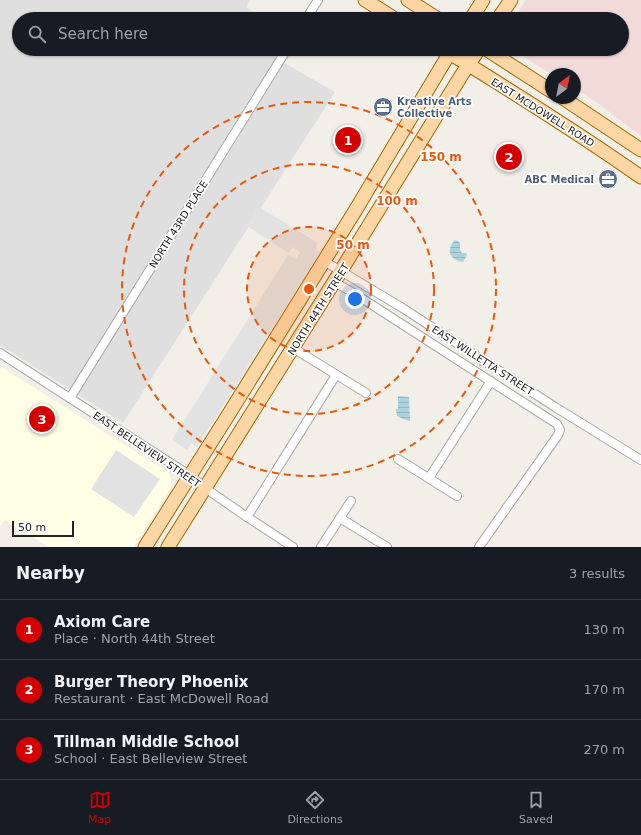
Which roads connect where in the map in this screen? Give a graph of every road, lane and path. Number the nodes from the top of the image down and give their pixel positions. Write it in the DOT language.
graph roads {
  1 [pos="318,0"];
  2 [pos="364,0"];
  3 [pos="408,0"];
  4 [pos="484,0"];
  5 [pos="511,0"];
  6 [pos="310,12"];
  7 [pos="384,12"];
  8 [pos="427,12"];
  9 [pos="476,12"];
  10 [pos="503,12"];
  11 [pos="283,56"];
  12 [pos="444,56"];
  13 [pos="456,56"];
  14 [pos="475,56"];
  15 [pos="497,56"];
  16 [pos="469,65"];
  17 [pos="545,87"];
  18 [pos="571,104"];
  19 [pos="641,150"];
  20 [pos="641,177"];
  21 [pos="324,261"];
  22 [pos="341,271"];
  23 [pos="334,282"];
  24 [pos="293,348"];
  25 [pos="0,354"];
  26 [pos="336,375"];
  27 [pos="490,381"];
  28 [pos="366,393"];
  29 [pos="70,398"];
  30 [pos="398,459"];
  31 [pos="641,460"];
  32 [pos="191,476"];
  33 [pos="429,478"];
  34 [pos="205,488"];
  35 [pos="457,496"];
  36 [pos="351,502"];
  37 [pos="247,517"];
  38 [pos="340,518"];
  39 [pos="147,544"];
  40 [pos="168,547"];
  41 [pos="293,547"];
  42 [pos="321,547"];
  43 [pos="387,547"];
  44 [pos="479,547"];
  1 -- 6 [label="street"];
  2 -- 7 [label="main road"];
  3 -- 8 [label="main road"];
  4 -- 9 [label="main road"];
  5 -- 10 [label="main road"];
  11 -- 29 [label="street, NORTH 43RD PLACE"];
  12 -- 21 [label="main road, NORTH 44TH STREET"];
  13 -- 16 [label="main road, EAST MCDOWELL ROAD"];
  14 -- 16 [label="main road, NORTH 44TH STREET"];
  15 -- 17 [label="main road"];
  16 -- 20 [label="main road, EAST MCDOWELL ROAD"];
  16 -- 22 [label="main road, NORTH 44TH STREET"];
  18 -- 19 [label="main road"];
  21 -- 22 [label="street, EAST WILLETTA STREET"];
  21 -- 32 [label="main road, NORTH 44TH STREET"];
  22 -- 23 [label="main road, NORTH 44TH STREET"];
  22 -- 31 [label="street, EAST WILLETTA STREET"];
  23 -- 24 [label="main road, NORTH 44TH STREET"];
  23 -- 27 [label="street"];
  24 -- 26 [label="street"];
  24 -- 34 [label="main road, NORTH 44TH STREET"];
  25 -- 29 [label="street, EAST BELLEVIEW STREET"];
  26 -- 28 [label="street"];
  26 -- 37 [label="street"];
  27 -- 33 [label="street"];
  27 -- 44 [label="street"];
  29 -- 32 [label="street, EAST BELLEVIEW STREET"];
  30 -- 33 [label="street"];
  32 -- 34 [label="street, EAST BELLEVIEW STREET"];
  32 -- 39 [label="main road, NORTH 44TH STREET"];
  33 -- 35 [label="street"];
  34 -- 37 [label="street, EAST BELLEVIEW STREET"];
  34 -- 40 [label="main road, NORTH 44TH STREET"];
  36 -- 38 [label="street"];
  37 -- 41 [label="street, EAST BELLEVIEW STREET"];
  38 -- 42 [label="street"];
  38 -- 43 [label="street"];
}
